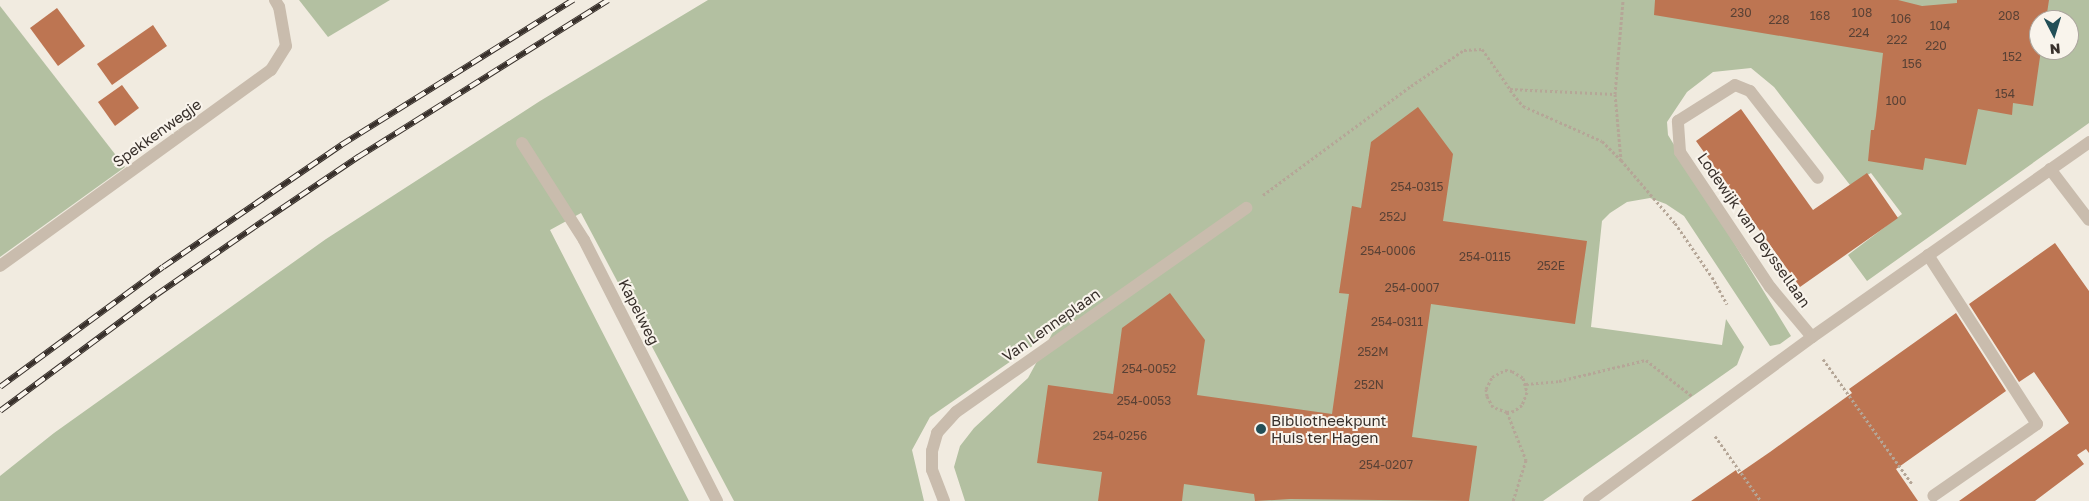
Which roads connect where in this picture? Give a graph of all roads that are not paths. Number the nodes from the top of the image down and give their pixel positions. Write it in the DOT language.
graph roads {
  1 [pos="277,3"];
  2 [pos="2089,142"];
  3 [pos="522,143"];
  4 [pos="2050,169"];
  5 [pos="1818,178"];
  6 [pos="1246,208"];
  7 [pos="2089,220"];
  8 [pos="1928,255"];
  9 [pos="0,266"];
  10 [pos="1810,338"];
  11 [pos="1933,496"];
  12 [pos="717,501"];
  13 [pos="944,501"];
  14 [pos="1589,501"];
  1 -- 9 [label="street, Spekkenwegje"];
  2 -- 4 [label="street"];
  3 -- 12 [label="street, Kapelweg"];
  4 -- 7 [label="street"];
  4 -- 8 [label="street"];
  5 -- 10 [label="street, Lodewijk van Deyssellaan"];
  6 -- 13 [label="street, Van Lenneplaan"];
  8 -- 10 [label="street"];
  8 -- 11 [label="street"];
  10 -- 14 [label="street"];
}
